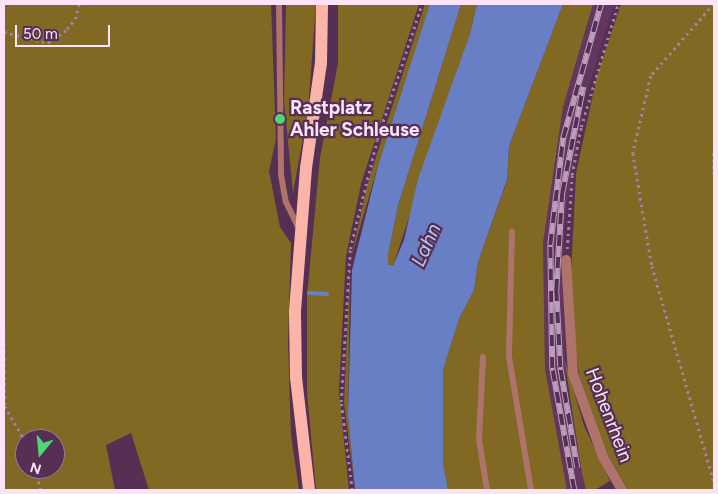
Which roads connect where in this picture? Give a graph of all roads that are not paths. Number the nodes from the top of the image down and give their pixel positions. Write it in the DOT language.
graph roads {
  1 [pos="279,4"];
  2 [pos="322,4"];
  3 [pos="300,232"];
  4 [pos="512,232"];
  5 [pos="566,260"];
  6 [pos="483,357"];
  7 [pos="309,490"];
  8 [pos="487,490"];
  9 [pos="531,490"];
  10 [pos="622,490"];
  1 -- 3 [label="lane"];
  2 -- 3 [label="main road"];
  3 -- 7 [label="main road"];
  4 -- 9 [label="lane"];
  5 -- 10 [label="street, Hohenrhein"];
  6 -- 8 [label="lane"];
}
